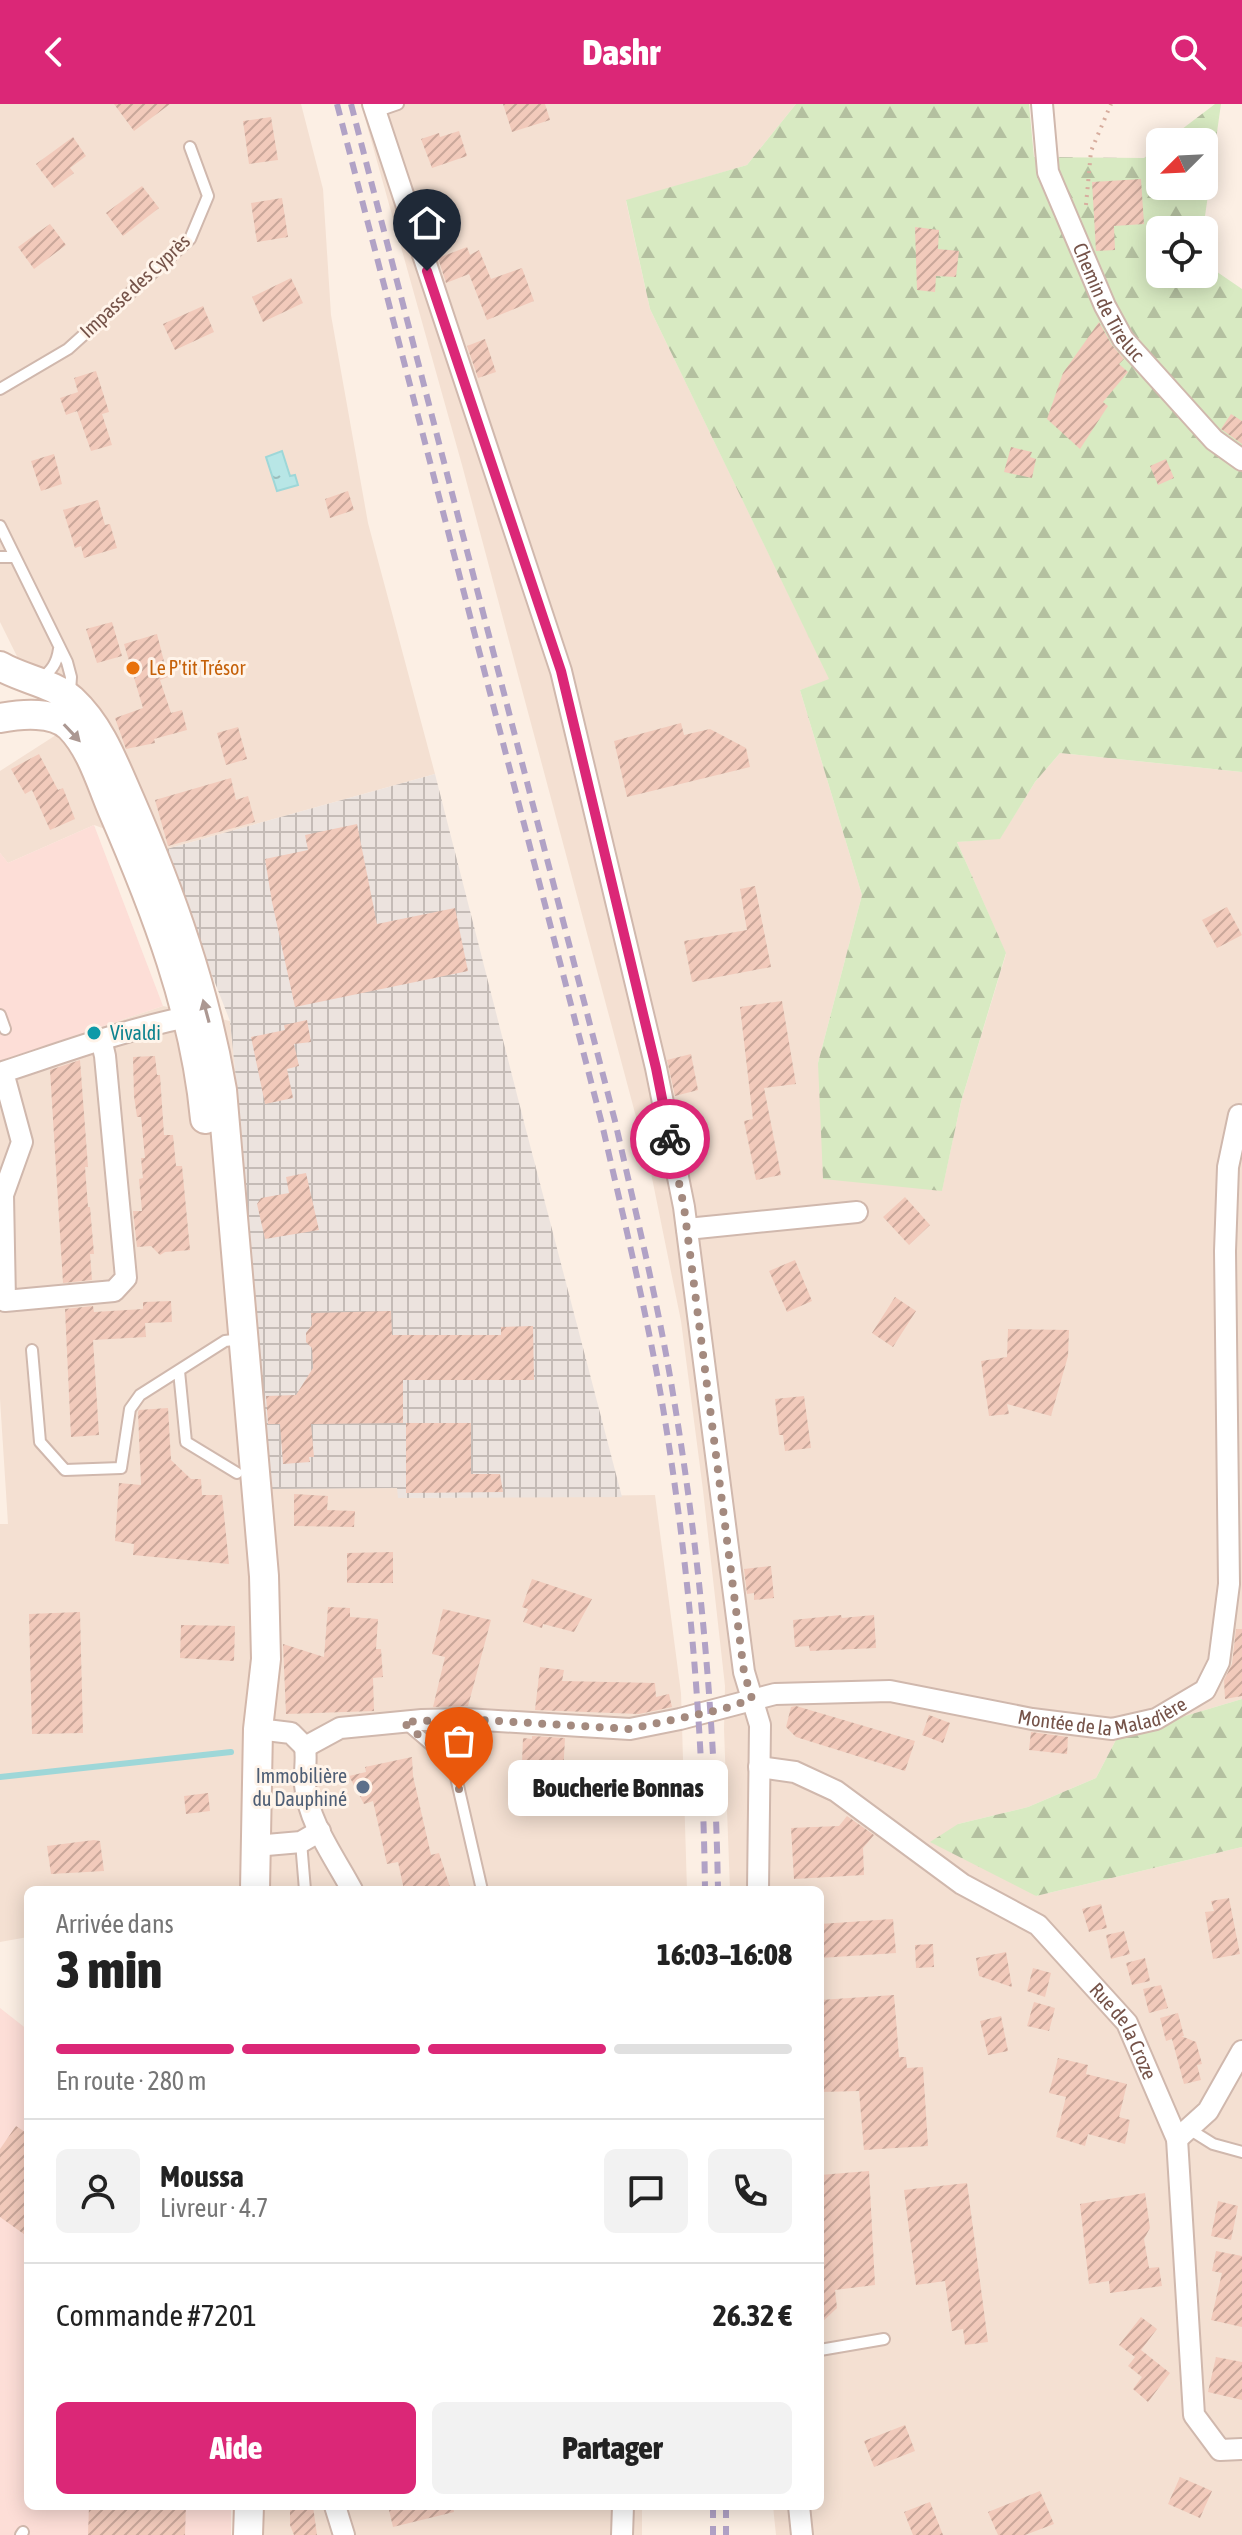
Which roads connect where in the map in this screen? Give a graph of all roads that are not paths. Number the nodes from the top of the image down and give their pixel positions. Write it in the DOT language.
graph roads {
  1 [pos="398,104"];
  2 [pos="1042,104"];
  3 [pos="374,108"];
  4 [pos="190,147"];
  5 [pos="0,389"];
  6 [pos="1242,460"];
  7 [pos="0,526"];
  8 [pos="0,557"];
  9 [pos="14,557"];
  10 [pos="59,647"];
  11 [pos="0,666"];
  12 [pos="36,683"];
  13 [pos="70,698"];
  14 [pos="0,718"];
  15 [pos="0,1015"];
  16 [pos="187,1017"];
  17 [pos="5,1029"];
  18 [pos="101,1039"];
  19 [pos="1239,1115"];
  20 [pos="857,1212"];
  21 [pos="687,1229"];
  22 [pos="234,1340"];
  23 [pos="32,1350"];
  24 [pos="179,1371"];
  25 [pos="237,1473"];
  26 [pos="752,1699"];
  27 [pos="403,1722"];
  28 [pos="258,1729"];
  29 [pos="305,1747"];
  30 [pos="759,1767"];
  31 [pos="320,1831"];
  32 [pos="301,1842"];
  33 [pos="255,1846"];
  34 [pos="255,1886"];
  35 [pos="305,1886"];
  36 [pos="350,1886"];
  37 [pos="481,1886"];
  38 [pos="758,1886"];
  39 [pos="1242,2051"];
  40 [pos="1183,2134"];
  41 [pos="1242,2152"];
  42 [pos="884,2339"];
  43 [pos="824,2349"];
  44 [pos="1242,2449"];
  45 [pos="249,2510"];
  46 [pos="336,2510"];
  47 [pos="623,2510"];
  48 [pos="799,2510"];
  49 [pos="248,2535"];
  50 [pos="344,2535"];
  51 [pos="622,2535"];
  52 [pos="802,2535"];
  1 -- 3 [label="lane"];
  2 -- 6 [label="street, Chemin de Tireluc"];
  3 -- 21 [label="street"];
  4 -- 5 [label="lane, Impasse des Cyprès"];
  7 -- 9 [label="lane"];
  8 -- 9 [label="lane"];
  9 -- 10 [label="lane"];
  10 -- 12 [label="lane"];
  10 -- 13 [label="lane"];
  11 -- 12 [label="main road"];
  12 -- 13 [label="main road"];
  22 -- 13 [label="main road, one-way"];
  14 -- 16 [label="main road, one-way"];
  15 -- 17 [label="lane"];
  16 -- 18 [label="street"];
  16 -- 22 [label="main road"];
  18 -- 18 [label="street"];
  19 -- 26 [label="street, Montée de la Maladière"];
  20 -- 21 [label="street"];
  21 -- 26 [label="street"];
  22 -- 24 [label="lane"];
  22 -- 25 [label="main road"];
  22 -- 28 [label="main road"];
  23 -- 24 [label="lane"];
  24 -- 25 [label="lane"];
  25 -- 28 [label="main road"];
  26 -- 27 [label="street, Montée de la Maladière"];
  26 -- 30 [label="street"];
  27 -- 29 [label="street, Montée de la Maladière"];
  27 -- 37 [label="lane"];
  28 -- 29 [label="street"];
  28 -- 33 [label="main road"];
  29 -- 31 [label="street"];
  30 -- 38 [label="street"];
  30 -- 40 [label="street, Rue de la Croze"];
  31 -- 32 [label="street"];
  31 -- 36 [label="street"];
  32 -- 33 [label="street"];
  32 -- 35 [label="lane"];
  33 -- 34 [label="main road"];
  39 -- 40 [label="street"];
  40 -- 41 [label="lane"];
  40 -- 44 [label="street, Rue de la Croze"];
  42 -- 43 [label="lane"];
  45 -- 49 [label="main road"];
  46 -- 50 [label="street"];
  47 -- 51 [label="street"];
  48 -- 52 [label="street"];
}
